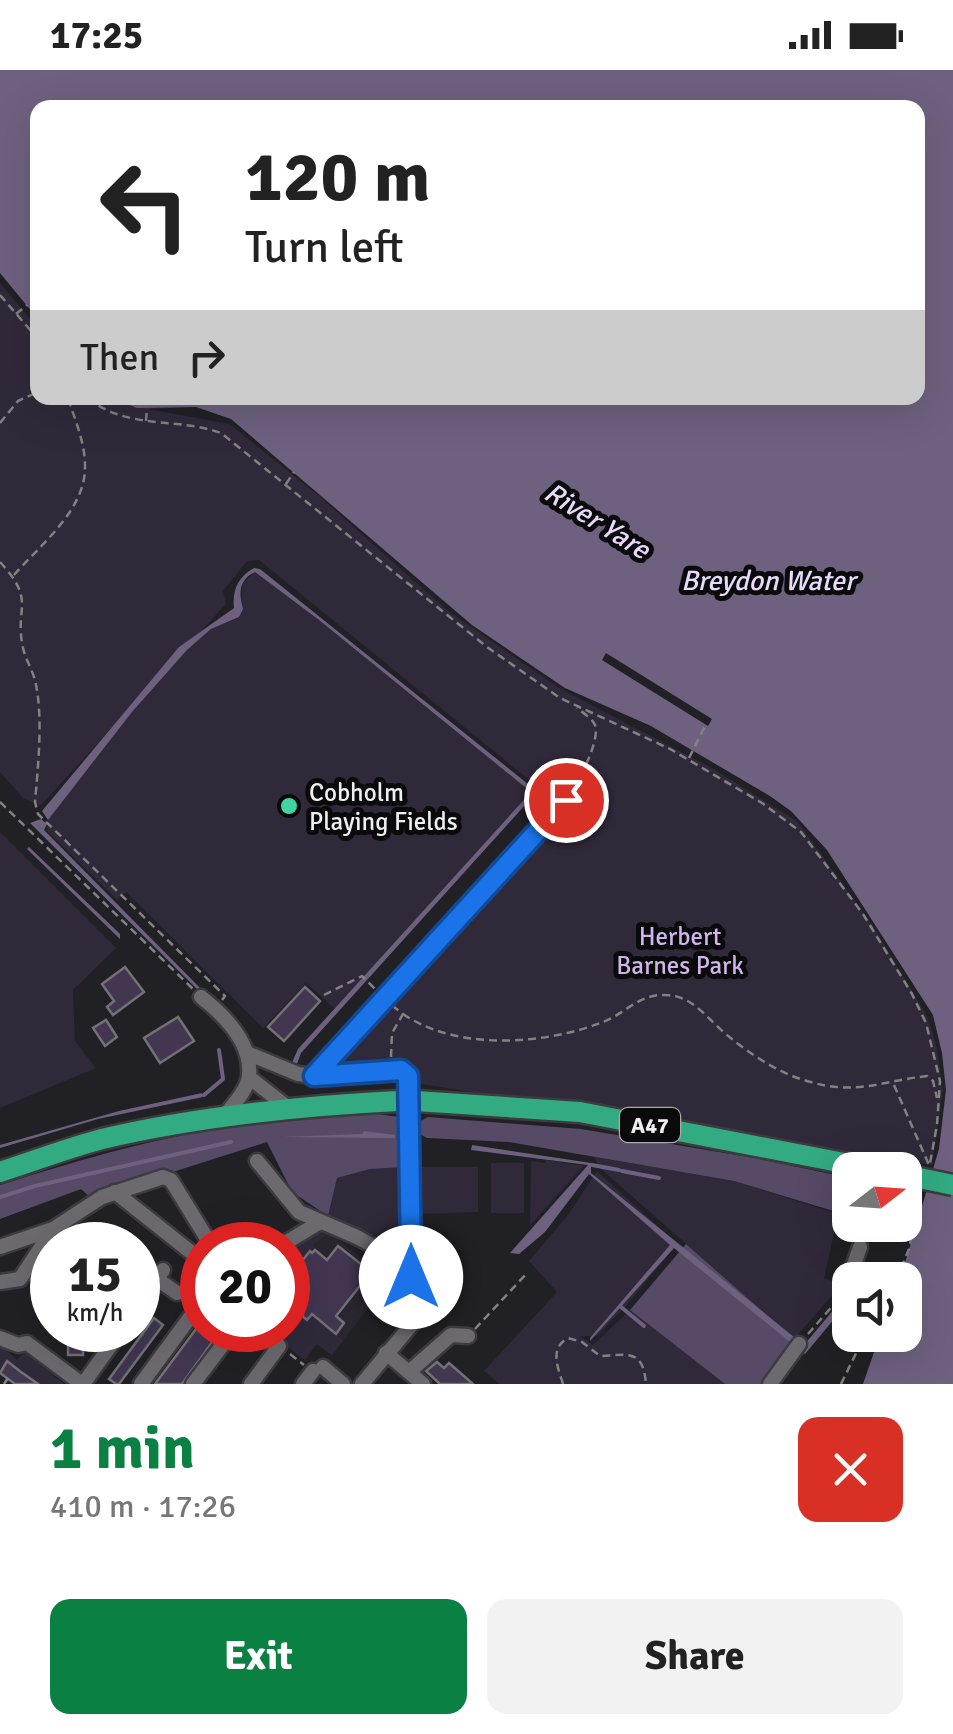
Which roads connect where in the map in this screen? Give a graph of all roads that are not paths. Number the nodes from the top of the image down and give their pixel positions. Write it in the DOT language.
graph roads {
  1 [pos="566,800"];
  2 [pos="201,997"];
  3 [pos="247,1053"];
  4 [pos="314,1076"];
  5 [pos="250,1078"];
  6 [pos="287,1107"];
  7 [pos="225,1115"];
  8 [pos="832,1161"];
  9 [pos="257,1162"];
  10 [pos="0,1172"];
  11 [pos="922,1179"];
  12 [pos="953,1185"];
  13 [pos="115,1192"];
  14 [pos="67,1222"];
  15 [pos="196,1222"];
  16 [pos="320,1222"];
  17 [pos="310,1228"];
  18 [pos="30,1237"];
  19 [pos="180,1244"];
  20 [pos="0,1246"];
  21 [pos="860,1247"];
  22 [pos="400,1262"];
  23 [pos="855,1262"];
  24 [pos="30,1265"];
  25 [pos="160,1280"];
  26 [pos="0,1282"];
  27 [pos="372,1288"];
  28 [pos="177,1294"];
  29 [pos="180,1331"];
  30 [pos="468,1336"];
  31 [pos="0,1338"];
  32 [pos="799,1344"];
  33 [pos="106,1352"];
  34 [pos="218,1352"];
  35 [pos="275,1352"];
  36 [pos="386,1354"];
  37 [pos="409,1372"];
  38 [pos="83,1384"];
  39 [pos="141,1384"];
  40 [pos="194,1384"];
  41 [pos="251,1384"];
  42 [pos="303,1384"];
  43 [pos="343,1384"];
  44 [pos="362,1384"];
  45 [pos="423,1384"];
  46 [pos="770,1384"];
  1 -- 4 [label="street"];
  2 -- 3 [label="street"];
  3 -- 4 [label="street"];
  3 -- 5 [label="street"];
  4 -- 22 [label="street"];
  5 -- 6 [label="street"];
  5 -- 7 [label="street"];
  6 -- 7 [label="highway, A47"];
  6 -- 8 [label="highway, A47"];
  7 -- 10 [label="highway, A47"];
  9 -- 16 [label="street"];
  11 -- 12 [label="highway, bridge"];
  13 -- 14 [label="street"];
  13 -- 15 [label="street"];
  13 -- 19 [label="street"];
  16 -- 17 [label="street"];
  16 -- 22 [label="street"];
  18 -- 20 [label="street"];
  21 -- 23 [label="street"];
  22 -- 27 [label="street"];
  22 -- 36 [label="street"];
  24 -- 26 [label="street"];
  25 -- 28 [label="street"];
  29 -- 39 [label="street"];
  30 -- 37 [label="street"];
  31 -- 38 [label="street"];
  32 -- 46 [label="street"];
  33 -- 38 [label="street"];
  34 -- 40 [label="street"];
  35 -- 41 [label="street"];
  36 -- 37 [label="street"];
  36 -- 44 [label="street"];
  37 -- 45 [label="street"];
  42 -- 43 [label="street"];
}
